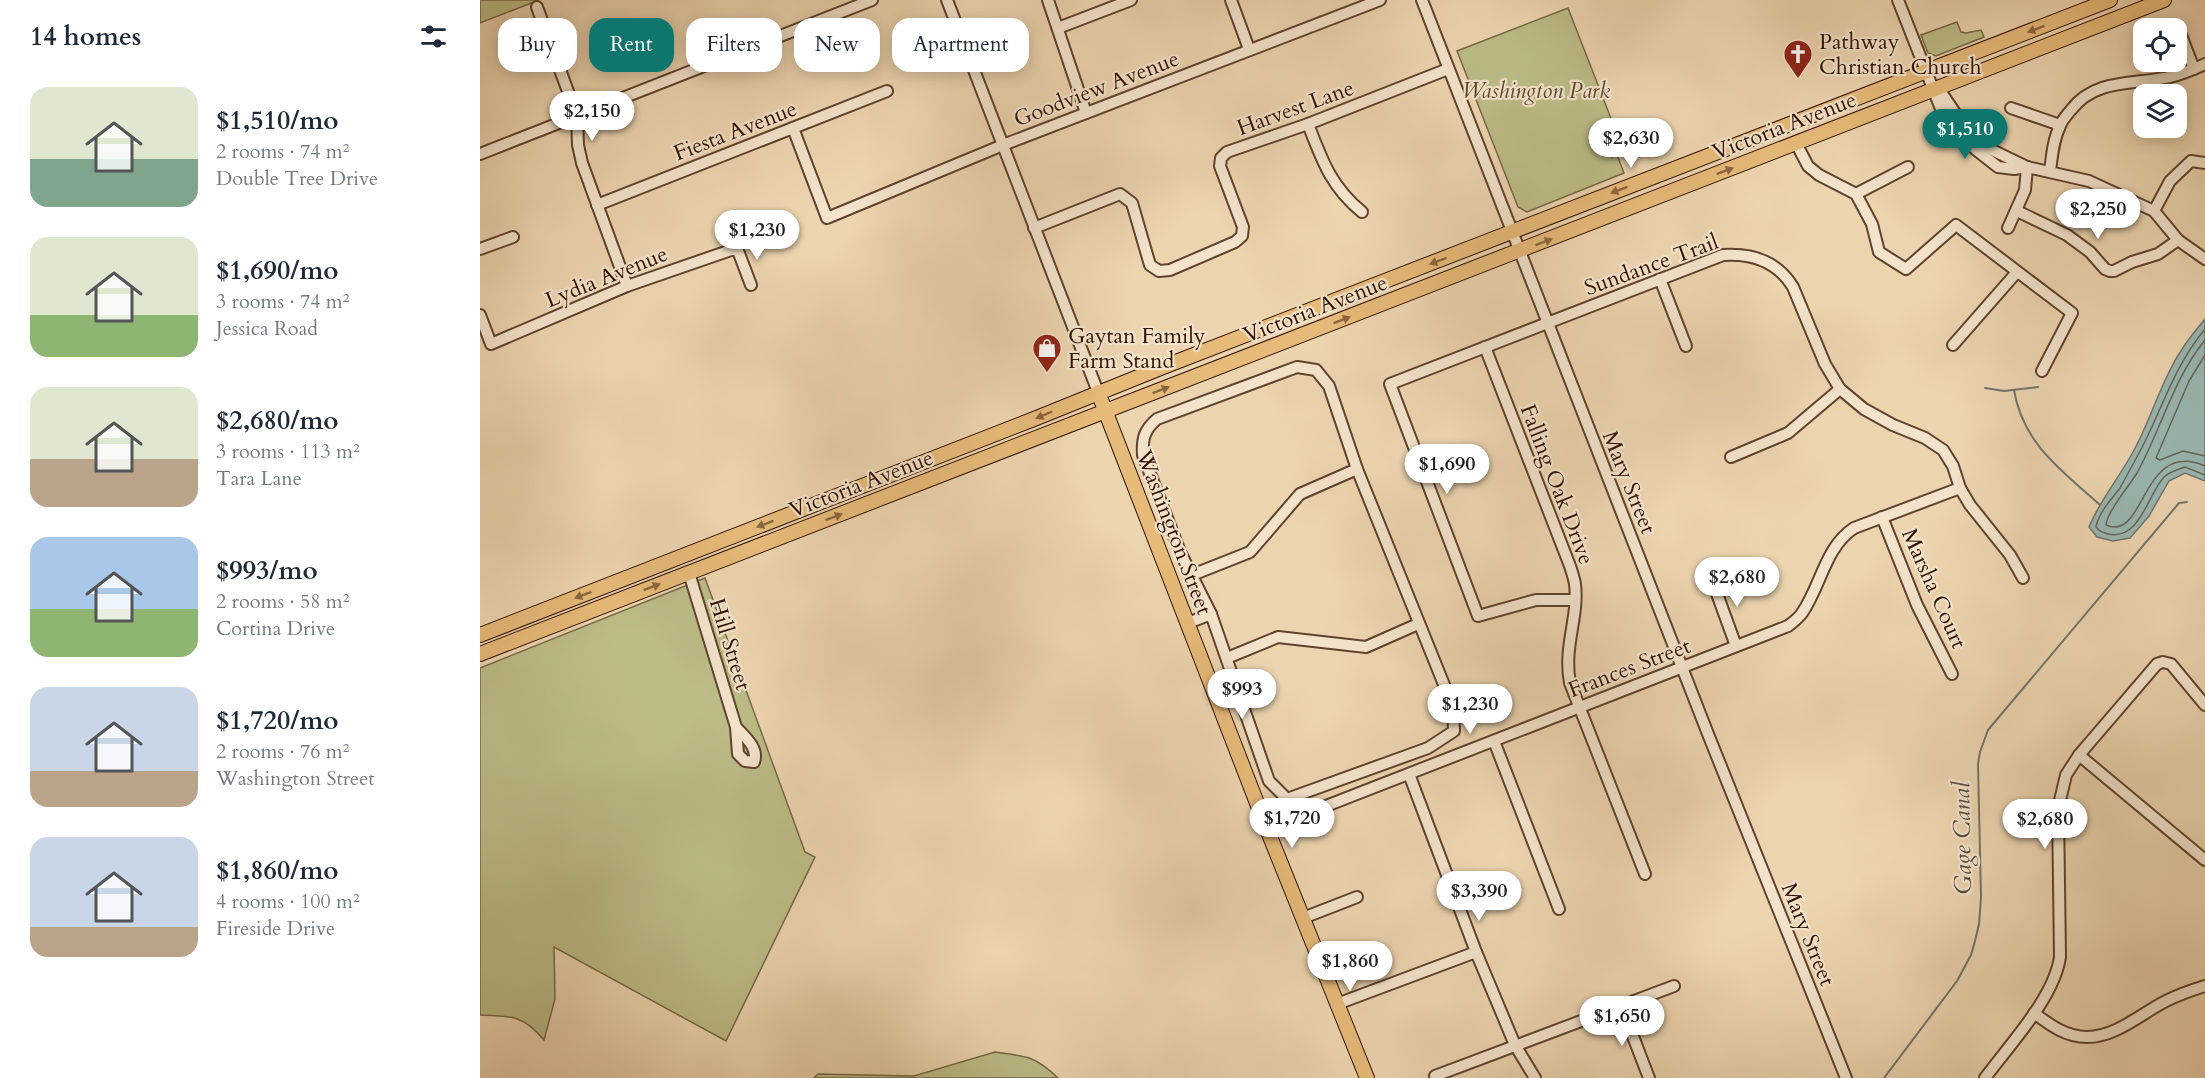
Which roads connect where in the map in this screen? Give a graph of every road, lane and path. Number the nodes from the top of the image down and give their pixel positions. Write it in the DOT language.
graph roads {
  1 [pos="872,0"];
  2 [pos="946,0"];
  3 [pos="1048,0"];
  4 [pos="1131,0"];
  5 [pos="1231,0"];
  6 [pos="1380,0"];
  7 [pos="1422,0"];
  8 [pos="1898,0"];
  9 [pos="2110,0"];
  10 [pos="2164,0"];
  11 [pos="537,7"];
  12 [pos="1058,28"];
  13 [pos="1249,49"];
  14 [pos="2187,51"];
  15 [pos="2205,64"];
  16 [pos="1448,69"];
  17 [pos="2194,69"];
  18 [pos="1926,72"];
  19 [pos="1934,89"];
  20 [pos="887,92"];
  21 [pos="2011,108"];
  22 [pos="1086,113"];
  23 [pos="577,116"];
  24 [pos="1308,124"];
  25 [pos="2060,125"];
  26 [pos="793,128"];
  27 [pos="1796,143"];
  28 [pos="1003,146"];
  29 [pos="480,154"];
  30 [pos="2205,163"];
  31 [pos="1908,166"];
  32 [pos="2027,167"];
  33 [pos="2050,171"];
  34 [pos="1856,194"];
  35 [pos="597,205"];
  36 [pos="2017,211"];
  37 [pos="2154,211"];
  38 [pos="1362,212"];
  39 [pos="1034,228"];
  40 [pos="2008,228"];
  41 [pos="1512,232"];
  42 [pos="513,237"];
  43 [pos="2178,240"];
  44 [pos="480,249"];
  45 [pos="1520,251"];
  46 [pos="2205,259"];
  47 [pos="2017,272"];
  48 [pos="1660,279"];
  49 [pos="751,285"];
  50 [pos="627,286"];
  51 [pos="480,315"];
  52 [pos="1546,323"];
  53 [pos="1953,345"];
  54 [pos="1686,346"];
  55 [pos="1485,347"];
  56 [pos="2042,371"];
  57 [pos="1840,389"];
  58 [pos="1098,392"];
  59 [pos="1106,411"];
  60 [pos="1731,457"];
  61 [pos="1357,469"];
  62 [pos="1960,488"];
  63 [pos="1882,517"];
  64 [pos="689,573"];
  65 [pos="1192,575"];
  66 [pos="2023,578"];
  67 [pos="1712,580"];
  68 [pos="1575,600"];
  69 [pos="1212,614"];
  70 [pos="1188,623"];
  71 [pos="1418,624"];
  72 [pos="480,635"];
  73 [pos="1736,646"];
  74 [pos="480,654"];
  75 [pos="1227,658"];
  76 [pos="1682,668"];
  77 [pos="1952,674"];
  78 [pos="2205,705"];
  79 [pos="1579,708"];
  80 [pos="736,727"];
  81 [pos="1494,741"];
  82 [pos="2079,755"];
  83 [pos="1408,774"];
  84 [pos="1268,829"];
  85 [pos="2205,860"];
  86 [pos="1645,874"];
  87 [pos="1357,897"];
  88 [pos="1559,909"];
  89 [pos="1303,918"];
  90 [pos="1476,952"];
  91 [pos="1674,986"];
  92 [pos="2205,986"];
  93 [pos="1337,1004"];
  94 [pos="1621,1005"];
  95 [pos="2034,1013"];
  96 [pos="1515,1045"];
  97 [pos="1435,1077"];
  98 [pos="1367,1078"];
  99 [pos="1535,1078"];
  100 [pos="1649,1078"];
  101 [pos="1846,1078"];
  102 [pos="1985,1078"];
  1 -- 23 [label="street"];
  2 -- 28 [label="street, Washington Street"];
  3 -- 12 [label="street"];
  4 -- 12 [label="street"];
  5 -- 13 [label="street"];
  6 -- 13 [label="street, Goodview Avenue"];
  7 -- 16 [label="street, Mary Street"];
  8 -- 18 [label="street"];
  9 -- 18 [label="main road, Victoria Avenue, one-way"];
  10 -- 19 [label="main road, Victoria Avenue"];
  11 -- 23 [label="street"];
  12 -- 22 [label="street"];
  13 -- 22 [label="street, Goodview Avenue"];
  14 -- 17 [label="street"];
  15 -- 17 [label="street"];
  16 -- 24 [label="street, Harvest Lane"];
  16 -- 41 [label="street, Mary Street"];
  17 -- 25 [label="street"];
  18 -- 19 [label="street"];
  18 -- 41 [label="main road, Victoria Avenue, one-way"];
  19 -- 27 [label="main road, Victoria Avenue"];
  19 -- 32 [label="street"];
  20 -- 26 [label="street, Fiesta Avenue"];
  21 -- 25 [label="street"];
  22 -- 28 [label="street, Goodview Avenue"];
  23 -- 29 [label="street"];
  23 -- 35 [label="street"];
  24 -- 38 [label="street"];
  24 -- 39 [label="street, Harvest Lane"];
  25 -- 33 [label="street"];
  26 -- 28 [label="street, Goodview Avenue"];
  26 -- 35 [label="street, Fiesta Avenue"];
  27 -- 34 [label="street"];
  45 -- 27 [label="main road, Victoria Avenue, one-way"];
  28 -- 39 [label="street, Washington Street"];
  30 -- 37 [label="street"];
  31 -- 34 [label="street"];
  32 -- 33 [label="street"];
  32 -- 36 [label="street"];
  33 -- 37 [label="street"];
  34 -- 47 [label="street"];
  35 -- 50 [label="street"];
  36 -- 40 [label="street"];
  36 -- 43 [label="street"];
  37 -- 43 [label="street"];
  39 -- 58 [label="street, Washington Street"];
  41 -- 45 [label="street, Mary Street"];
  41 -- 58 [label="main road, Victoria Avenue, one-way"];
  42 -- 44 [label="street"];
  43 -- 46 [label="street"];
  45 -- 52 [label="street, Mary Street"];
  59 -- 45 [label="main road, Victoria Avenue, one-way"];
  47 -- 53 [label="street"];
  47 -- 56 [label="street"];
  48 -- 52 [label="street, Sundance Trail"];
  48 -- 54 [label="street"];
  48 -- 57 [label="street, Sundance Trail"];
  49 -- 50 [label="street, Lydia Avenue"];
  50 -- 51 [label="street, Lydia Avenue"];
  52 -- 55 [label="street, Sundance Trail"];
  52 -- 76 [label="street, Mary Street"];
  55 -- 68 [label="street, Falling Oak Drive"];
  55 -- 68 [label="street, Sundance Trail"];
  57 -- 60 [label="street"];
  57 -- 62 [label="street, Sundance Trail"];
  58 -- 59 [label="main road, Washington Street"];
  58 -- 72 [label="main road, Victoria Avenue, one-way"];
  64 -- 59 [label="main road, Victoria Avenue, one-way"];
  59 -- 70 [label="main road, Washington Street"];
  61 -- 65 [label="street"];
  61 -- 65 [label="street"];
  61 -- 71 [label="street"];
  62 -- 63 [label="street, Frances Street"];
  62 -- 66 [label="street, Sundance Trail"];
  63 -- 73 [label="street, Frances Street"];
  63 -- 77 [label="street, Marsha Court"];
  74 -- 64 [label="main road, Victoria Avenue, one-way"];
  64 -- 80 [label="street, Hill Street"];
  65 -- 69 [label="street"];
  67 -- 73 [label="street"];
  68 -- 79 [label="street, Falling Oak Drive"];
  69 -- 70 [label="street"];
  69 -- 75 [label="street"];
  70 -- 84 [label="main road, Washington Street"];
  71 -- 75 [label="street"];
  71 -- 75 [label="street"];
  73 -- 76 [label="street, Frances Street"];
  76 -- 79 [label="street, Frances Street"];
  76 -- 101 [label="street, Mary Street"];
  78 -- 82 [label="street"];
  79 -- 81 [label="street, Frances Street"];
  79 -- 86 [label="street, Falling Oak Drive"];
  81 -- 83 [label="street, Frances Street"];
  81 -- 88 [label="street"];
  82 -- 85 [label="street"];
  82 -- 95 [label="street"];
  83 -- 84 [label="street, Frances Street"];
  83 -- 90 [label="street"];
  84 -- 89 [label="main road, Washington Street"];
  87 -- 89 [label="street"];
  89 -- 93 [label="main road, Washington Street"];
  90 -- 93 [label="street"];
  90 -- 96 [label="street"];
  91 -- 94 [label="street"];
  92 -- 95 [label="street"];
  93 -- 98 [label="main road, Washington Street"];
  94 -- 96 [label="street"];
  94 -- 100 [label="street"];
  95 -- 102 [label="street"];
  96 -- 97 [label="street"];
  96 -- 99 [label="street"];
}
